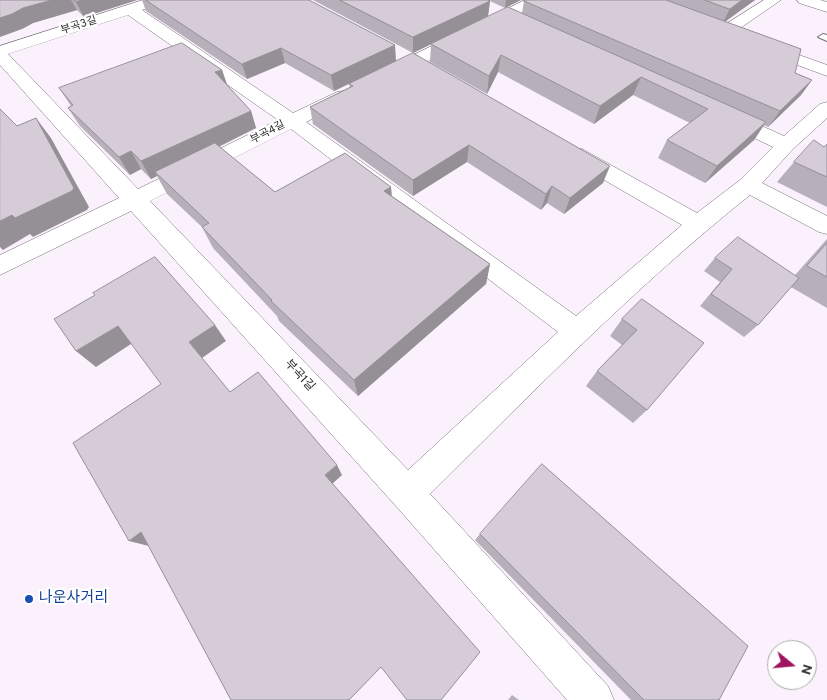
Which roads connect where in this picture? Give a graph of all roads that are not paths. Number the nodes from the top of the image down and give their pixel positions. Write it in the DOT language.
graph roads {
  1 [pos="158,0"];
  2 [pos="537,0"];
  3 [pos="774,0"];
  4 [pos="804,0"];
  5 [pos="827,7"];
  6 [pos="488,8"];
  7 [pos="130,9"];
  8 [pos="506,16"];
  9 [pos="524,24"];
  10 [pos="707,26"];
  11 [pos="724,32"];
  12 [pos="0,51"];
  13 [pos="0,55"];
  14 [pos="406,58"];
  15 [pos="827,71"];
  16 [pos="431,72"];
  17 [pos="827,108"];
  18 [pos="714,111"];
  19 [pos="292,121"];
  20 [pos="786,145"];
  21 [pos="560,146"];
  22 [pos="748,185"];
  23 [pos="136,200"];
  24 [pos="698,224"];
  25 [pos="827,226"];
  26 [pos="0,266"];
  27 [pos="577,331"];
  28 [pos="407,493"];
  29 [pos="594,700"];
  1 -- 7 [label="street, 부곡3길"];
  2 -- 8 [label="street, 부곡4길"];
  3 -- 11 [label="street"];
  4 -- 5 [label="street"];
  6 -- 8 [label="street"];
  7 -- 12 [label="street, 부곡3길"];
  7 -- 19 [label="street"];
  8 -- 9 [label="street"];
  8 -- 14 [label="street, 부곡4길"];
  10 -- 11 [label="street"];
  11 -- 15 [label="street"];
  13 -- 23 [label="street, 부곡1길"];
  14 -- 16 [label="street"];
  14 -- 19 [label="street, 부곡4길"];
  17 -- 20 [label="street"];
  18 -- 20 [label="street"];
  19 -- 23 [label="street, 부곡4길"];
  19 -- 27 [label="street"];
  20 -- 22 [label="street"];
  21 -- 24 [label="street"];
  22 -- 24 [label="street"];
  22 -- 25 [label="street"];
  23 -- 26 [label="street, 부곡4길"];
  23 -- 28 [label="street, 부곡1길"];
  24 -- 27 [label="street"];
  27 -- 28 [label="street"];
  28 -- 29 [label="street, 부곡1길"];
}
